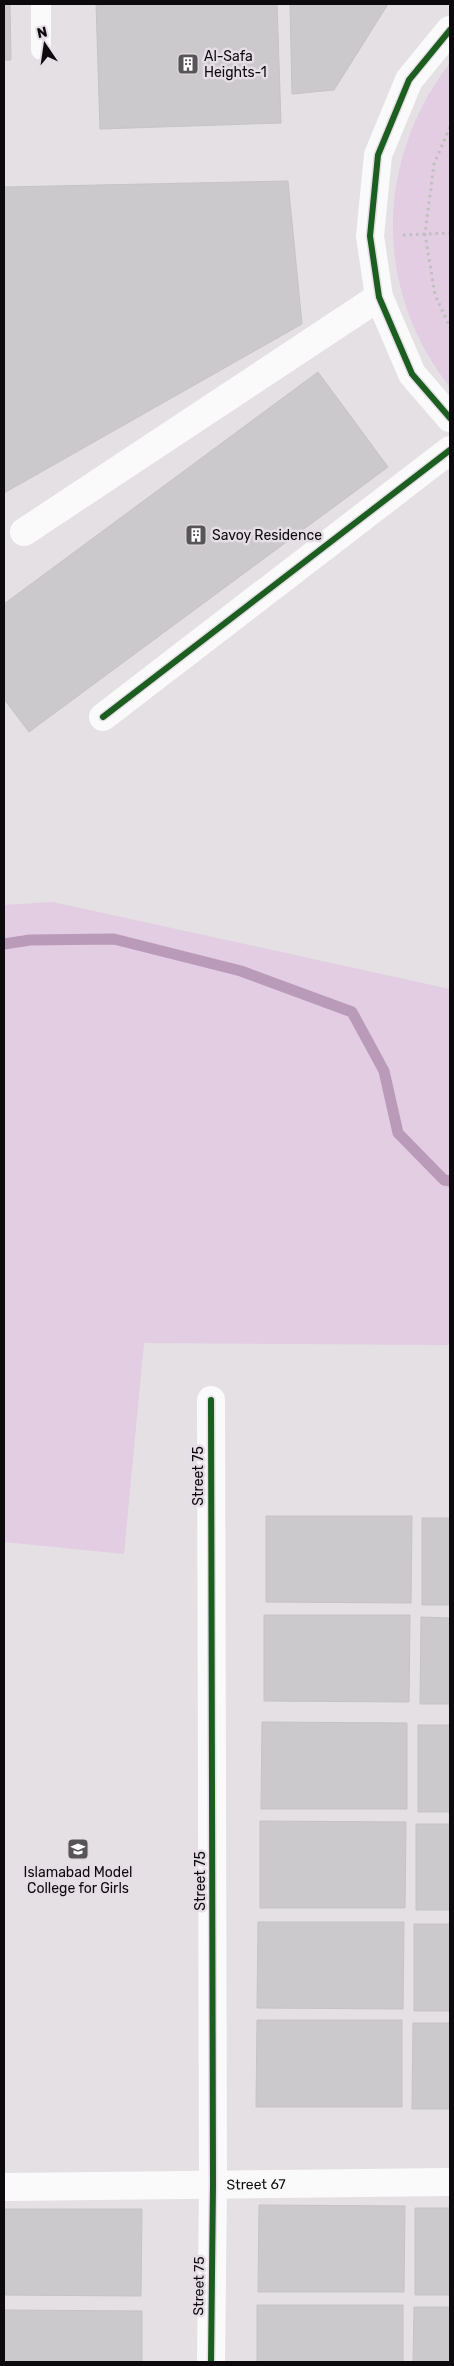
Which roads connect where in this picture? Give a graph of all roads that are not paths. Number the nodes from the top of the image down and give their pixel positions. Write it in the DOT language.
graph roads {
  1 [pos="41,4"];
  2 [pos="450,30"];
  3 [pos="41,50"];
  4 [pos="379,297"];
  5 [pos="450,418"];
  6 [pos="450,450"];
  7 [pos="24,532"];
  8 [pos="102,717"];
  9 [pos="210,1400"];
  10 [pos="450,2182"];
  11 [pos="213,2185"];
  12 [pos="4,2187"];
  13 [pos="211,2362"];
  1 -- 3 [label="lane"];
  2 -- 4 [label="street"];
  4 -- 5 [label="street"];
  4 -- 7 [label="street"];
  6 -- 8 [label="street"];
  9 -- 11 [label="street, Street 75"];
  10 -- 11 [label="street, Street 67"];
  11 -- 12 [label="street, Street 67"];
  11 -- 13 [label="street, Street 75"];
}
